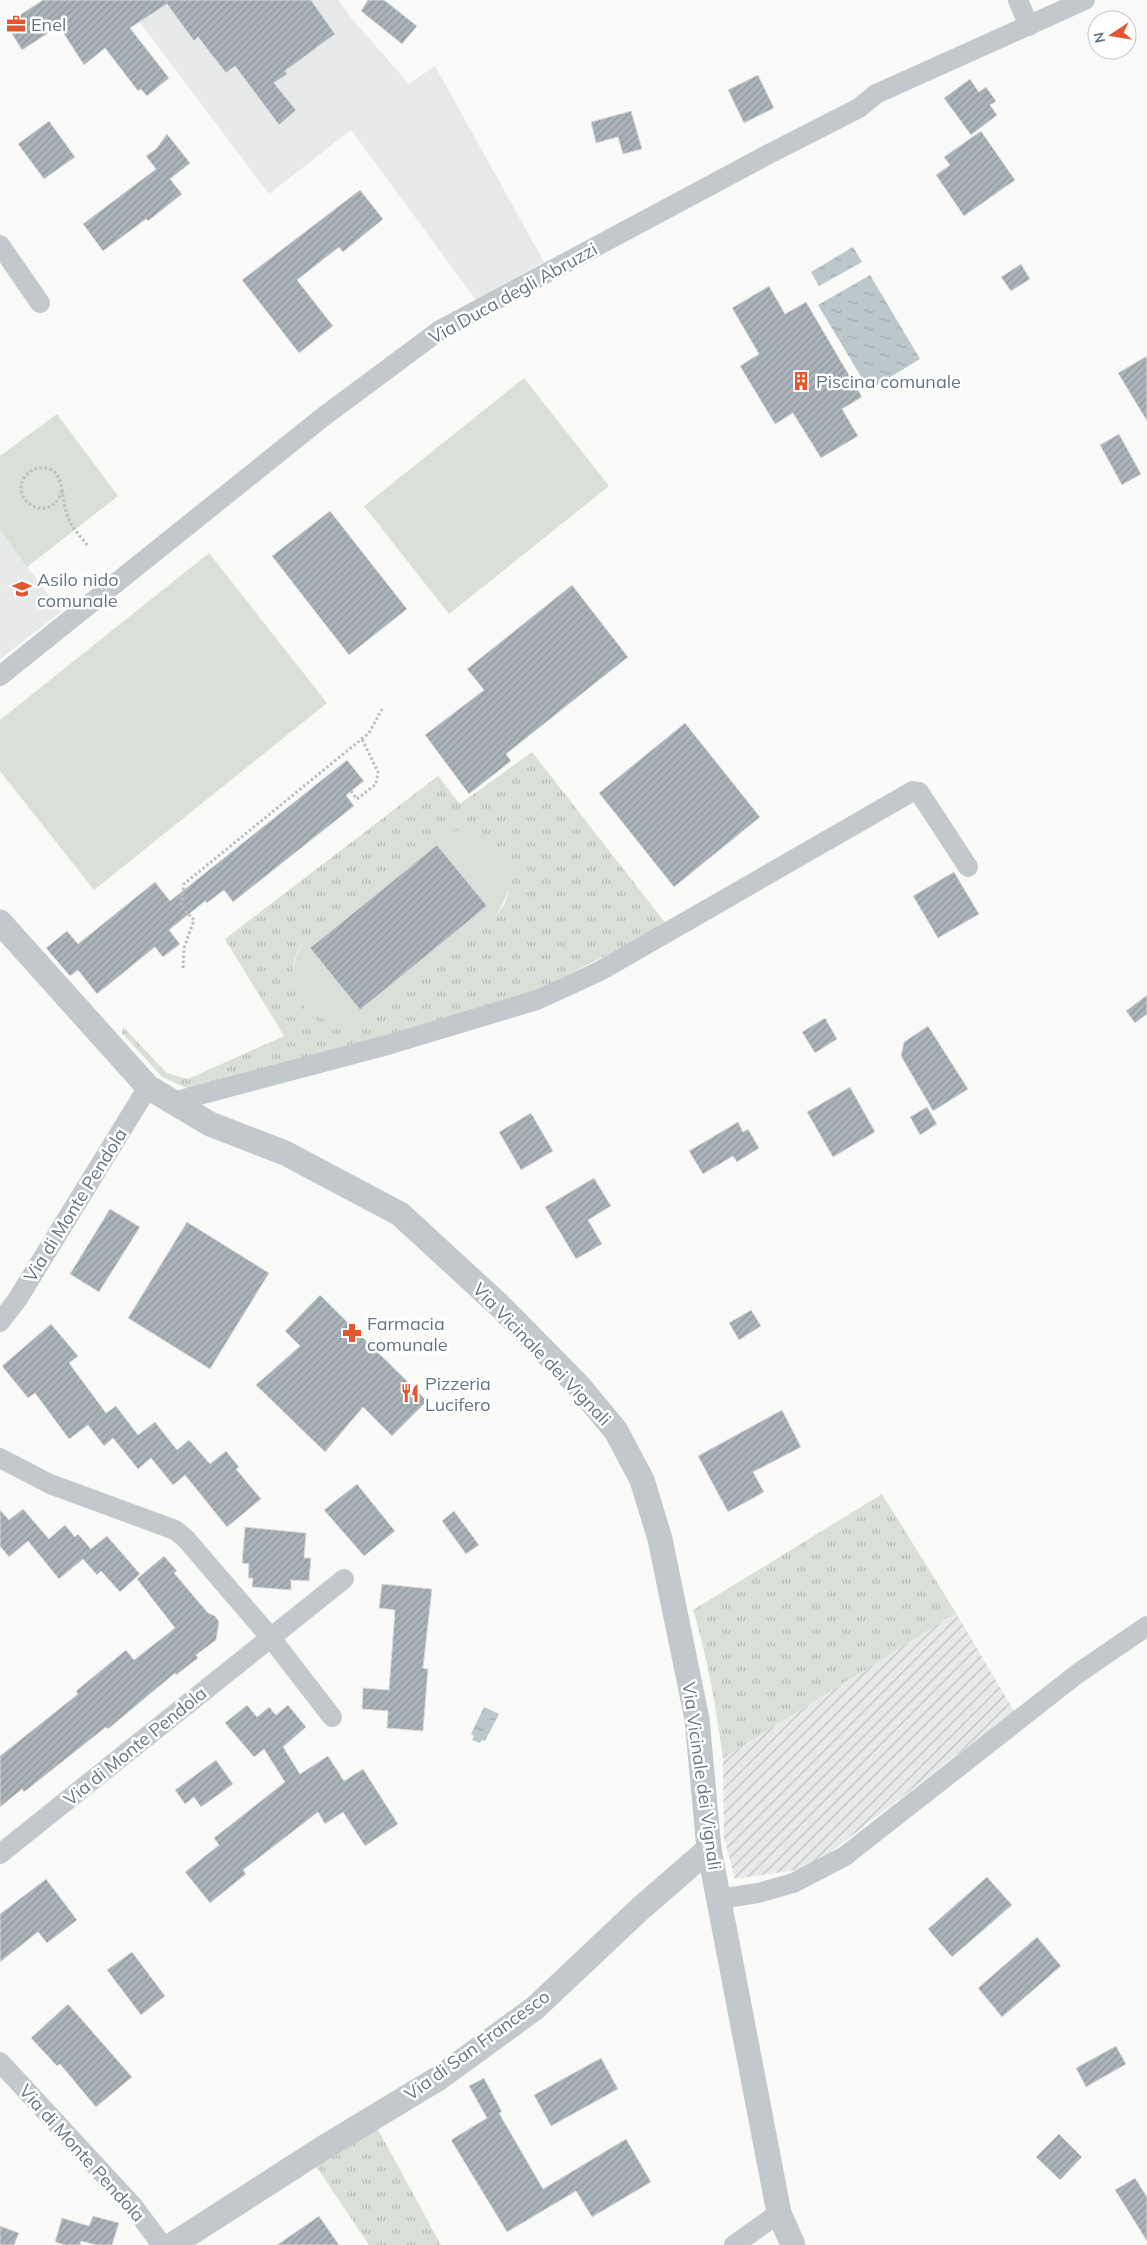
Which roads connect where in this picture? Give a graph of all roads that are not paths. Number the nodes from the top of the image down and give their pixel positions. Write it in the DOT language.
graph roads {
  1 [pos="1018,0"];
  2 [pos="1085,0"];
  3 [pos="1029,26"];
  4 [pos="0,245"];
  5 [pos="40,303"];
  6 [pos="0,676"];
  7 [pos="968,867"];
  8 [pos="0,922"];
  9 [pos="148,1087"];
  10 [pos="173,1102"];
  11 [pos="0,1322"];
  12 [pos="0,1458"];
  13 [pos="344,1579"];
  14 [pos="1147,1626"];
  15 [pos="271,1638"];
  16 [pos="332,1717"];
  17 [pos="709,1849"];
  18 [pos="0,1854"];
  19 [pos="719,1899"];
  20 [pos="0,2062"];
  21 [pos="779,2213"];
  22 [pos="162,2245"];
  23 [pos="172,2245"];
  24 [pos="734,2245"];
  25 [pos="794,2245"];
  1 -- 3 [label="street"];
  2 -- 3 [label="street, Via Duca degli Abruzzi"];
  3 -- 6 [label="street, Via Duca degli Abruzzi"];
  4 -- 5 [label="street"];
  7 -- 10 [label="street"];
  8 -- 9 [label="street, Via Vicinale dei Vignali"];
  9 -- 10 [label="street, Via Vicinale dei Vignali"];
  9 -- 11 [label="street, Via di Monte Pendola"];
  10 -- 17 [label="street, Via Vicinale dei Vignali"];
  12 -- 15 [label="street"];
  13 -- 15 [label="street, Via di Monte Pendola"];
  14 -- 19 [label="street"];
  15 -- 16 [label="street"];
  15 -- 18 [label="street, Via di Monte Pendola"];
  17 -- 19 [label="street, Via Vicinale dei Vignali"];
  17 -- 23 [label="street, Via di San Francesco"];
  19 -- 21 [label="street, Via Vicinale dei Vignali"];
  20 -- 22 [label="street, Via di Monte Pendola"];
  21 -- 24 [label="street"];
  21 -- 25 [label="street, Via Vicinale dei Vignali"];
}
